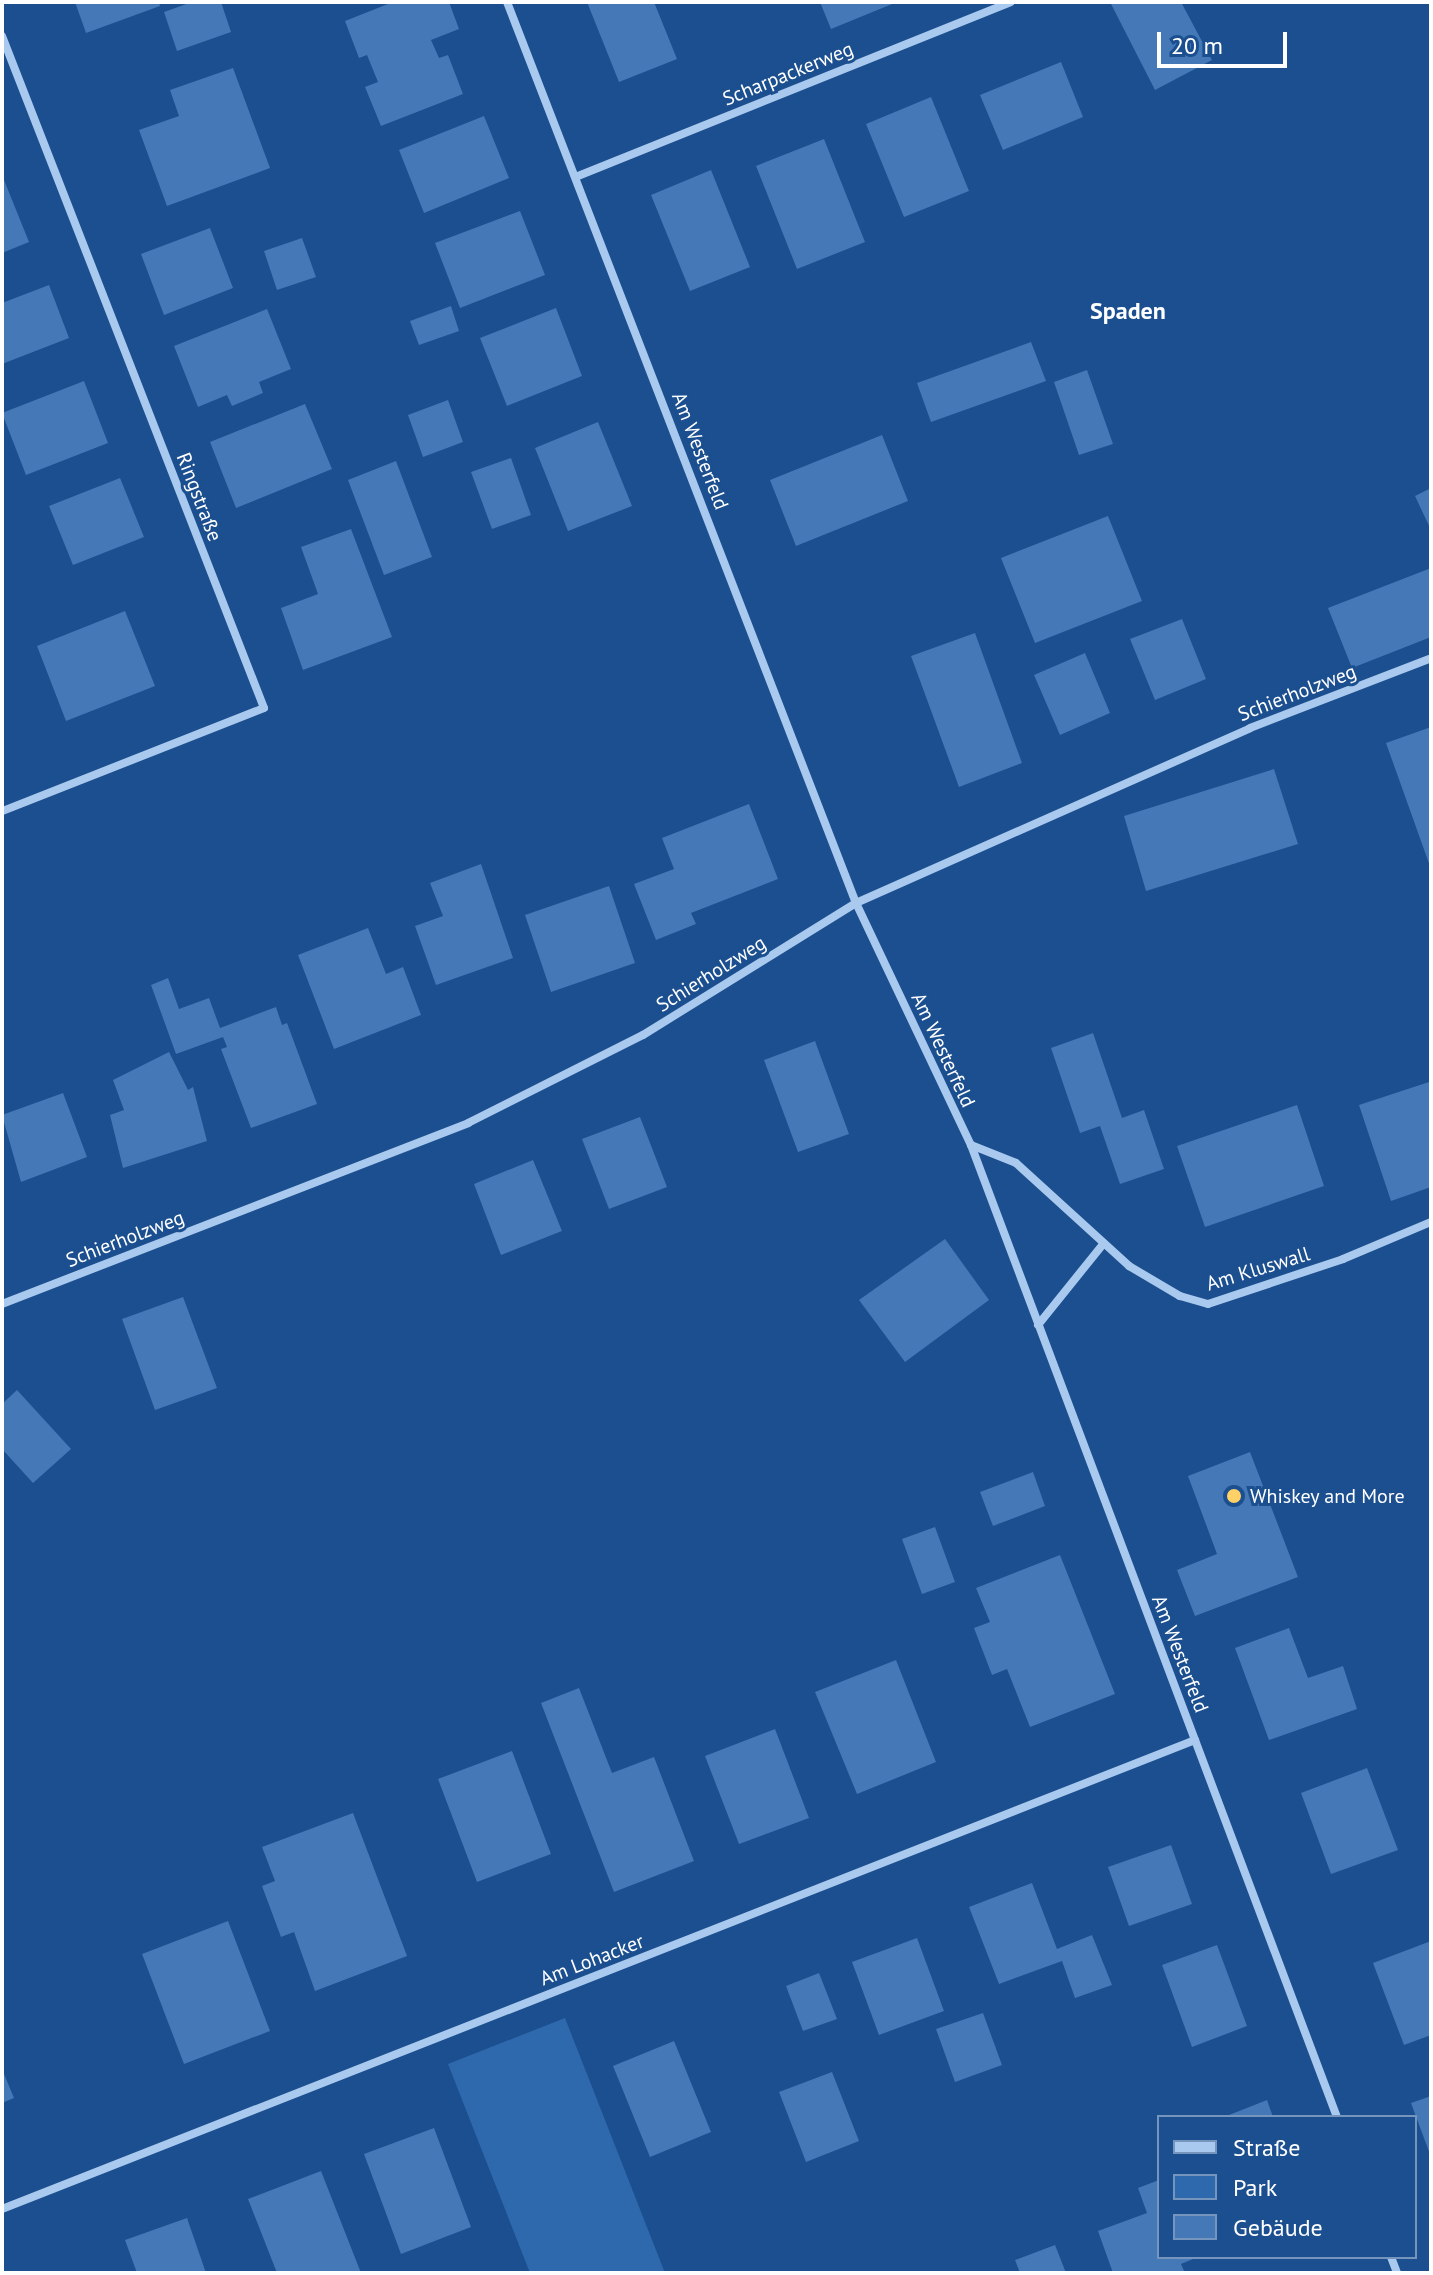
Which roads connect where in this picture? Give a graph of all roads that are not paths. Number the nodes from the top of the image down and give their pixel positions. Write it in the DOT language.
graph roads {
  1 [pos="507,2"];
  2 [pos="1010,2"];
  3 [pos="2,36"];
  4 [pos="578,176"];
  5 [pos="1431,658"];
  6 [pos="2,811"];
  7 [pos="856,903"];
  8 [pos="971,1145"];
  9 [pos="1431,1222"];
  10 [pos="1104,1243"];
  11 [pos="2,1304"];
  12 [pos="1038,1325"];
  13 [pos="1195,1740"];
  14 [pos="1336,2115"];
  15 [pos="2,2209"];
  1 -- 4 [label="street, Am Westerfeld"];
  2 -- 4 [label="street, Scharpackerweg"];
  3 -- 6 [label="street, Ringstraße"];
  4 -- 7 [label="street, Am Westerfeld"];
  5 -- 7 [label="street, Schierholzweg"];
  7 -- 8 [label="street, Am Westerfeld"];
  7 -- 11 [label="street, Schierholzweg"];
  8 -- 10 [label="street, Am Kluswall"];
  8 -- 12 [label="street, Am Westerfeld"];
  9 -- 10 [label="street, Am Kluswall"];
  10 -- 12 [label="street"];
  12 -- 13 [label="street, Am Westerfeld"];
  13 -- 14 [label="street, Am Westerfeld"];
  13 -- 15 [label="street, Am Lohacker"];
}
